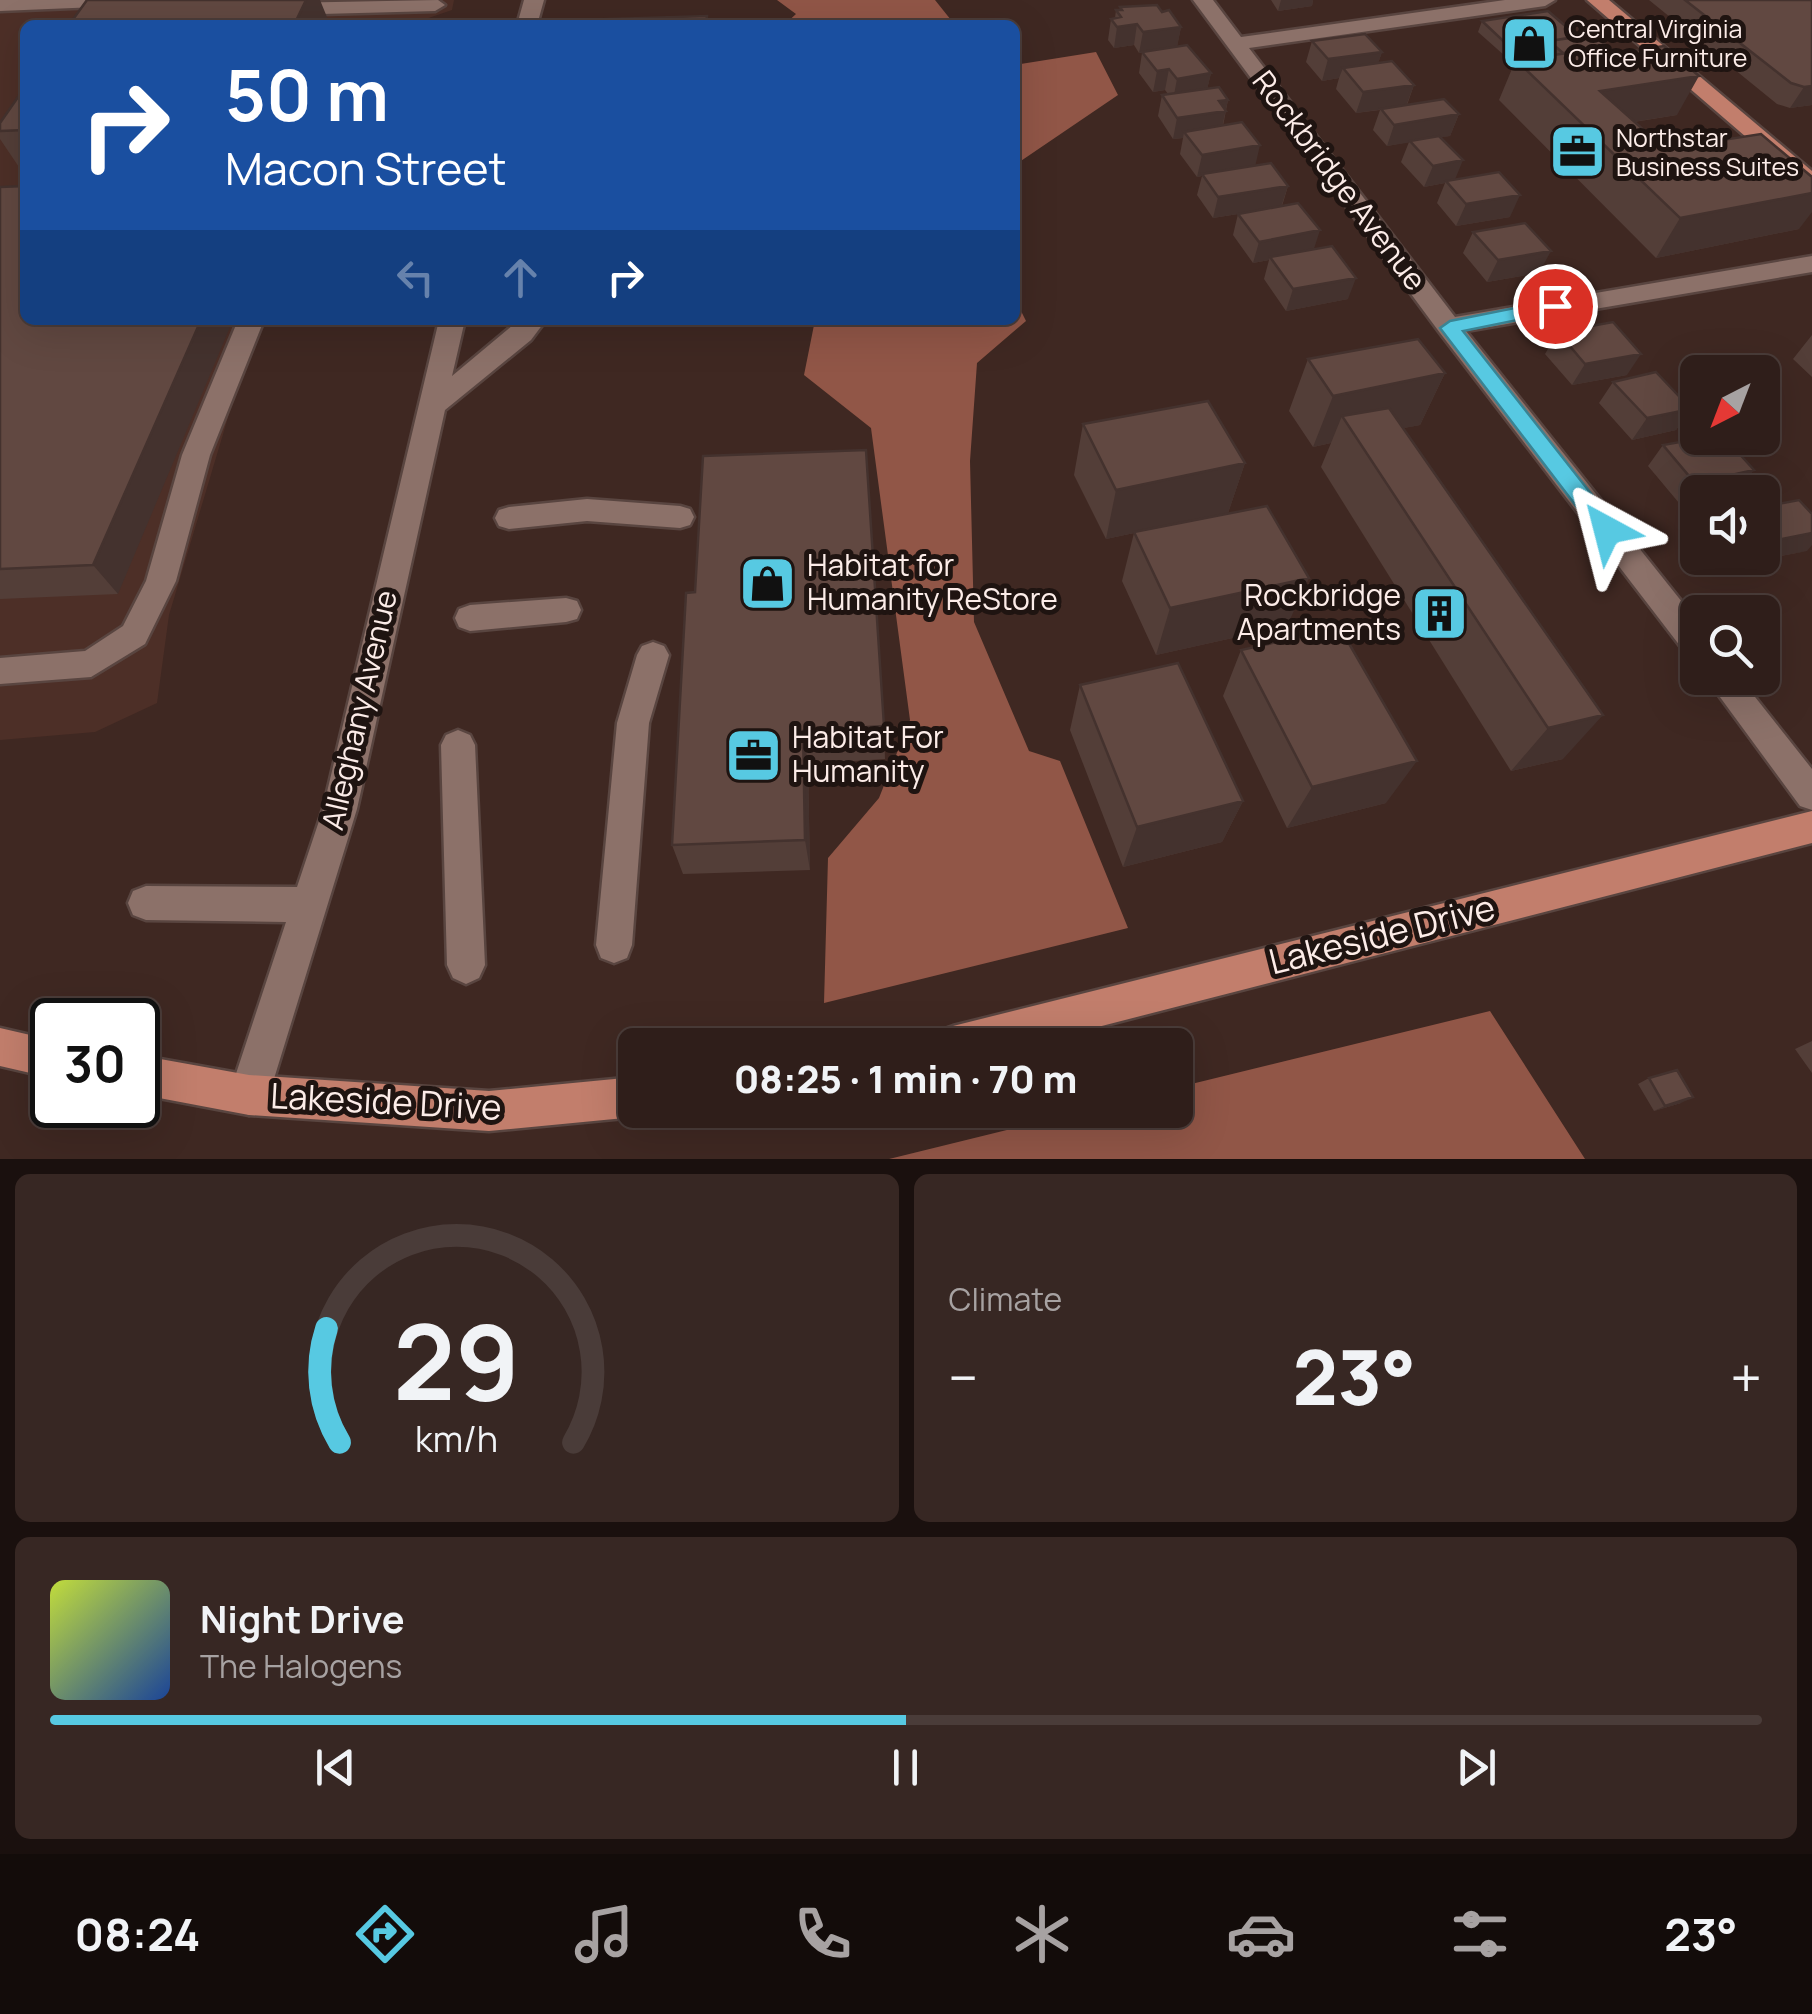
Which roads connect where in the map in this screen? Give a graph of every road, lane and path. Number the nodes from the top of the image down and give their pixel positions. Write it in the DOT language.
graph roads {
  1 [pos="1202,0"];
  2 [pos="1545,0"];
  3 [pos="1597,0"];
  4 [pos="0,5"];
  5 [pos="264,10"];
  6 [pos="434,10"];
  7 [pos="88,11"];
  8 [pos="116,15"];
  9 [pos="374,16"];
  10 [pos="1236,44"];
  11 [pos="1812,182"];
  12 [pos="1812,264"];
  13 [pos="249,325"];
  14 [pos="451,325"];
  15 [pos="529,325"];
  16 [pos="1450,328"];
  17 [pos="432,406"];
  18 [pos="680,517"];
  19 [pos="509,518"];
  20 [pos="566,610"];
  21 [pos="470,618"];
  22 [pos="1680,623"];
  23 [pos="653,655"];
  24 [pos="0,671"];
  25 [pos="1735,695"];
  26 [pos="458,745"];
  27 [pos="1812,795"];
  28 [pos="1812,828"];
  29 [pos="146,903"];
  30 [pos="310,905"];
  31 [pos="614,946"];
  32 [pos="466,965"];
  33 [pos="1019,1028"];
  34 [pos="0,1048"];
  35 [pos="30,1054"];
  36 [pos="160,1079"];
  37 [pos="249,1095"];
  38 [pos="618,1099"];
  1 -- 10 [label="street, Rockbridge Avenue"];
  2 -- 10 [label="street"];
  3 -- 11 [label="main road"];
  4 -- 7 [label="street"];
  5 -- 9 [label="street"];
  6 -- 9 [label="street"];
  7 -- 8 [label="street"];
  10 -- 16 [label="street, Rockbridge Avenue"];
  12 -- 16 [label="street"];
  13 -- 24 [label="street"];
  14 -- 17 [label="street, Alleghany Avenue"];
  15 -- 17 [label="street"];
  16 -- 22 [label="street, Rockbridge Avenue"];
  17 -- 30 [label="street, Alleghany Avenue"];
  18 -- 19 [label="street"];
  20 -- 21 [label="street"];
  23 -- 31 [label="street"];
  25 -- 27 [label="street"];
  26 -- 32 [label="street"];
  28 -- 33 [label="main road, Lakeside Drive"];
  29 -- 30 [label="street"];
  30 -- 37 [label="street, Alleghany Avenue"];
  34 -- 35 [label="main road"];
  36 -- 37 [label="main road, Lakeside Drive"];
  37 -- 38 [label="main road, Lakeside Drive"];
}
